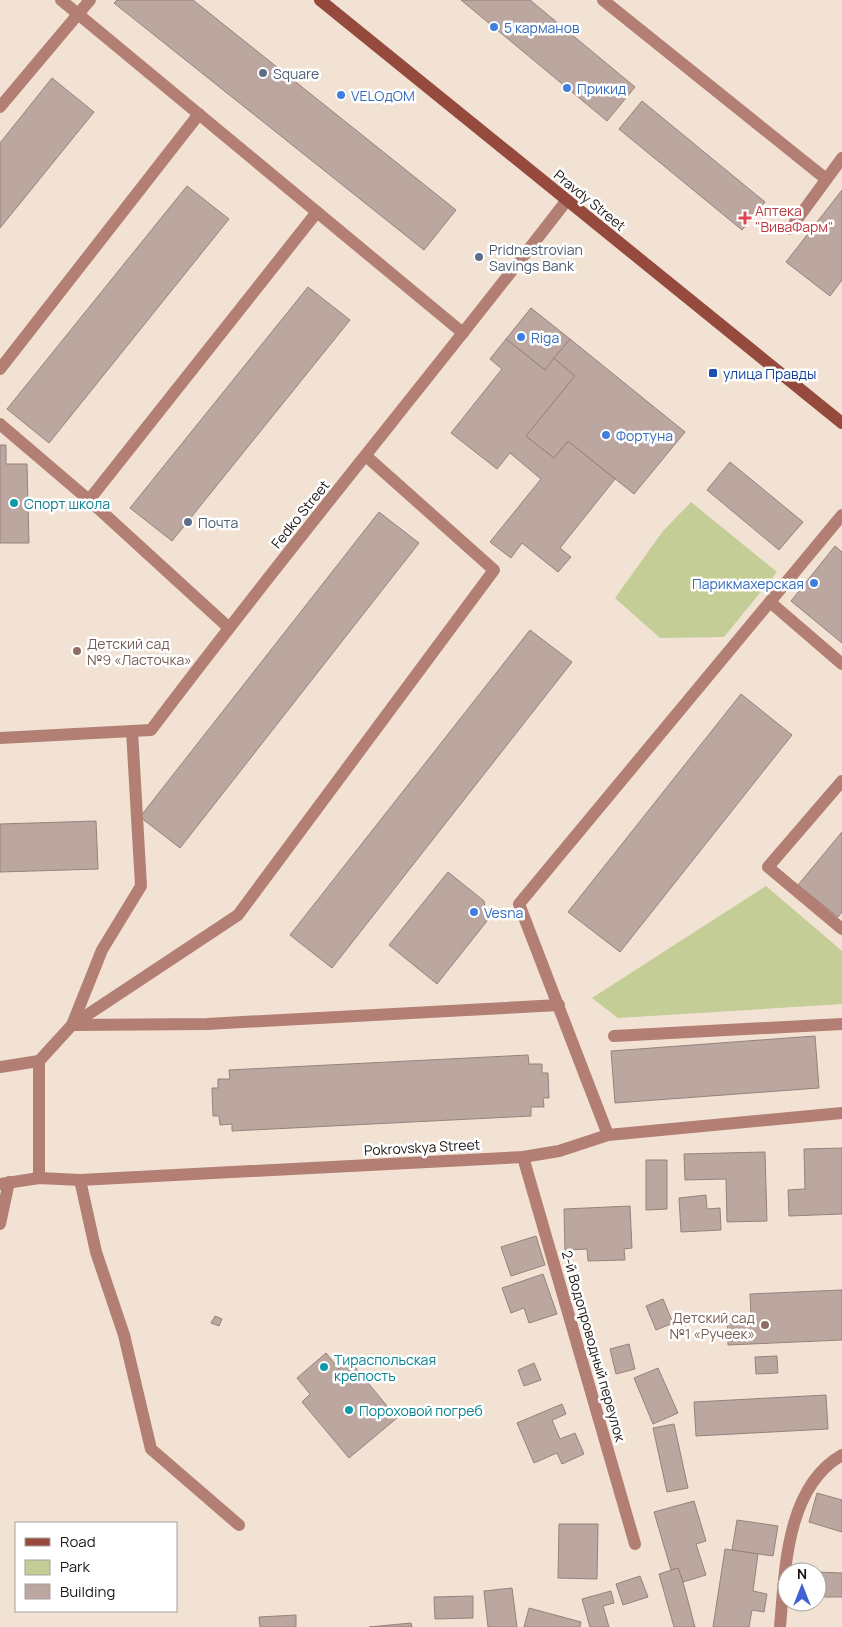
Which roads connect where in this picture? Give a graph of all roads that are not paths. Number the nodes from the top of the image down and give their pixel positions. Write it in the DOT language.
graph roads {
  1 [pos="60,0"];
  2 [pos="90,0"];
  3 [pos="320,0"];
  4 [pos="603,0"];
  5 [pos="78,14"];
  6 [pos="0,108"];
  7 [pos="199,114"];
  8 [pos="842,158"];
  9 [pos="826,179"];
  10 [pos="567,200"];
  11 [pos="317,212"];
  12 [pos="790,229"];
  13 [pos="463,332"];
  14 [pos="0,369"];
  15 [pos="842,423"];
  16 [pos="0,424"];
  17 [pos="366,456"];
  18 [pos="89,500"];
  19 [pos="842,516"];
  20 [pos="770,602"];
  21 [pos="228,627"];
  22 [pos="842,664"];
  23 [pos="132,731"];
  24 [pos="0,738"];
  25 [pos="842,781"];
  26 [pos="842,929"];
  27 [pos="559,1005"];
  28 [pos="842,1024"];
  29 [pos="72,1025"];
  30 [pos="614,1036"];
  31 [pos="39,1060"];
  32 [pos="0,1067"];
  33 [pos="842,1113"];
  34 [pos="608,1135"];
  35 [pos="523,1157"];
  36 [pos="40,1178"];
  37 [pos="80,1180"];
  38 [pos="5,1183"];
  39 [pos="0,1224"];
  40 [pos="842,1455"];
  41 [pos="239,1525"];
  42 [pos="636,1544"];
  43 [pos="780,1627"];
  1 -- 5 [label="street"];
  2 -- 5 [label="street"];
  3 -- 10 [label="main road, Pravdy Street"];
  4 -- 9 [label="street"];
  5 -- 6 [label="street"];
  5 -- 7 [label="street"];
  7 -- 11 [label="street"];
  7 -- 14 [label="street"];
  8 -- 9 [label="street"];
  9 -- 12 [label="street"];
  10 -- 13 [label="street, Fedko Street"];
  10 -- 15 [label="main road, Pravdy Street"];
  11 -- 13 [label="street"];
  11 -- 18 [label="street"];
  13 -- 17 [label="street, Fedko Street"];
  16 -- 18 [label="street"];
  17 -- 21 [label="street, Fedko Street"];
  17 -- 29 [label="street"];
  18 -- 21 [label="street"];
  19 -- 20 [label="street"];
  20 -- 22 [label="street"];
  20 -- 27 [label="street"];
  21 -- 23 [label="street, Fedko Street"];
  23 -- 24 [label="street, Fedko Street"];
  23 -- 29 [label="street"];
  25 -- 26 [label="street"];
  27 -- 29 [label="street"];
  27 -- 34 [label="street"];
  28 -- 30 [label="street"];
  29 -- 31 [label="street"];
  31 -- 32 [label="street"];
  31 -- 36 [label="street"];
  33 -- 34 [label="street, Pokrovskya Street"];
  34 -- 35 [label="street, Pokrovskya Street"];
  35 -- 37 [label="street, Pokrovskya Street"];
  35 -- 42 [label="street, 2-й Водопроводный переулок"];
  36 -- 37 [label="street, Pokrovskya Street"];
  36 -- 38 [label="street, Pokrovskya Street"];
  37 -- 41 [label="street"];
  38 -- 39 [label="street"];
  40 -- 43 [label="street"];
}
